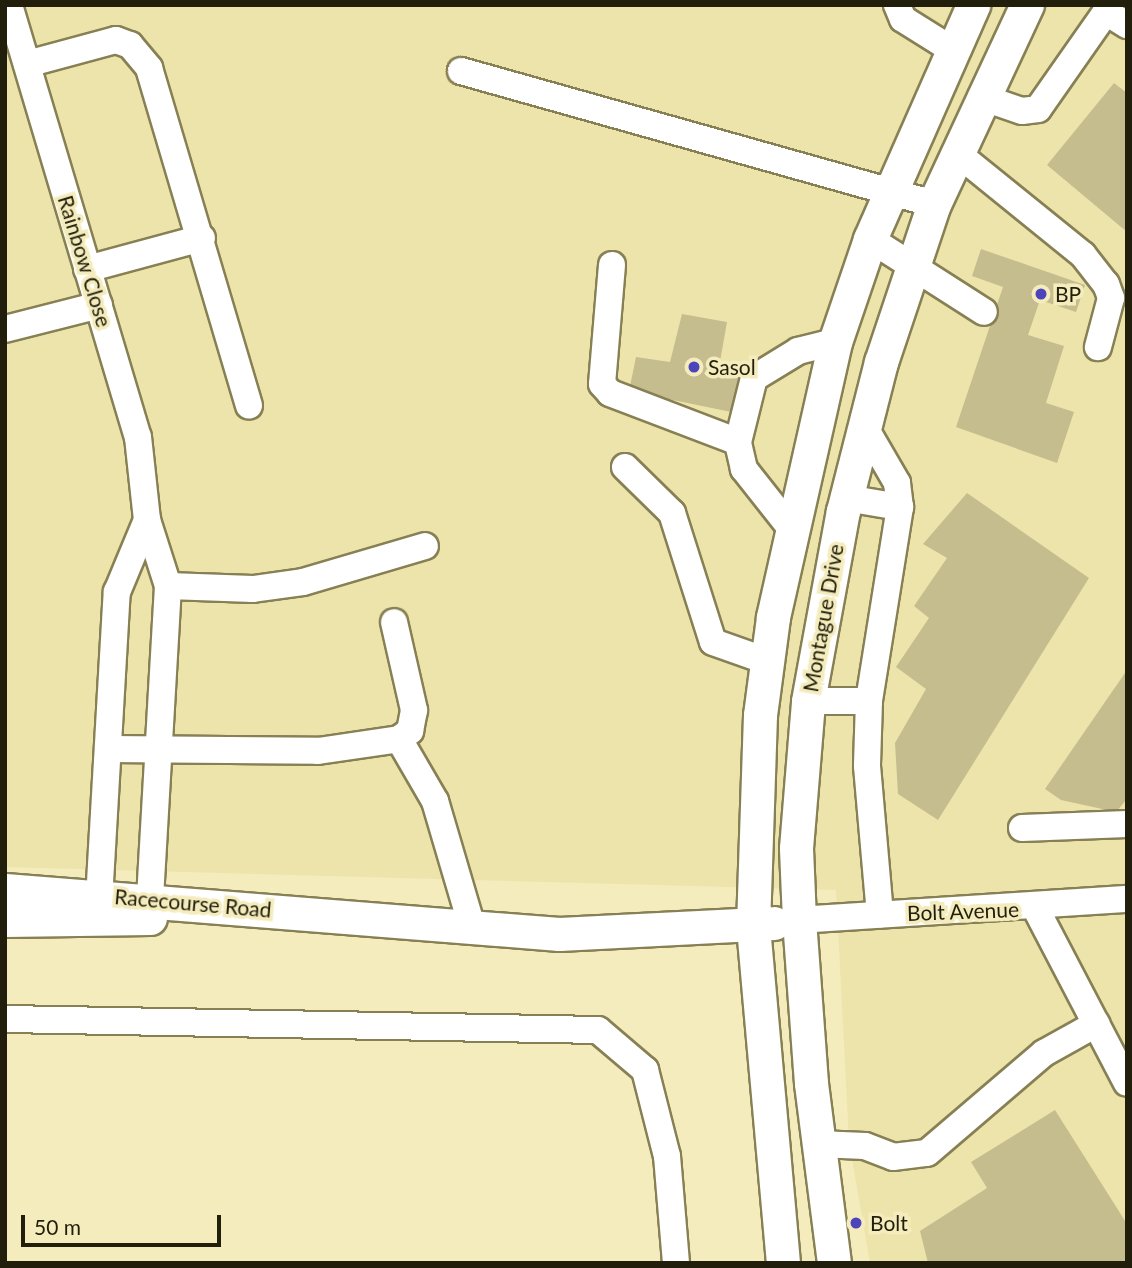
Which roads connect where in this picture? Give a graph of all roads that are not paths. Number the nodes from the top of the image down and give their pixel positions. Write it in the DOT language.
graph roads {
  1 [pos="9,5"];
  2 [pos="897,5"];
  3 [pos="972,5"];
  4 [pos="1027,5"];
  5 [pos="1109,14"];
  6 [pos="951,49"];
  7 [pos="27,64"];
  8 [pos="461,72"];
  9 [pos="981,97"];
  10 [pos="957,153"];
  11 [pos="890,191"];
  12 [pos="934,204"];
  13 [pos="202,238"];
  14 [pos="870,239"];
  15 [pos="612,265"];
  16 [pos="87,269"];
  17 [pos="912,269"];
  18 [pos="99,305"];
  19 [pos="984,312"];
  20 [pos="5,330"];
  21 [pos="835,342"];
  22 [pos="1098,347"];
  23 [pos="249,406"];
  24 [pos="864,426"];
  25 [pos="738,443"];
  26 [pos="625,467"];
  27 [pos="846,498"];
  28 [pos="900,507"];
  29 [pos="147,520"];
  30 [pos="789,526"];
  31 [pos="425,546"];
  32 [pos="168,586"];
  33 [pos="394,622"];
  34 [pos="767,662"];
  35 [pos="808,701"];
  36 [pos="869,701"];
  37 [pos="399,738"];
  38 [pos="109,749"];
  39 [pos="159,751"];
  40 [pos="1127,824"];
  41 [pos="1022,828"];
  42 [pos="5,890"];
  43 [pos="1127,899"];
  44 [pos="99,907"];
  45 [pos="150,908"];
  46 [pos="1036,909"];
  47 [pos="880,914"];
  48 [pos="5,920"];
  49 [pos="799,920"];
  50 [pos="753,926"];
  51 [pos="472,927"];
  52 [pos="5,1019"];
  53 [pos="1096,1024"];
  54 [pos="1127,1083"];
  55 [pos="818,1144"];
  56 [pos="676,1263"];
  57 [pos="783,1263"];
  58 [pos="834,1263"];
  1 -- 7 [label="street, Rainbow Close"];
  2 -- 6 [label="street"];
  3 -- 6 [label="main road"];
  4 -- 9 [label="main road, Montague Drive"];
  5 -- 9 [label="street"];
  6 -- 11 [label="main road"];
  7 -- 13 [label="street"];
  7 -- 16 [label="street, Rainbow Close"];
  8 -- 11 [label="street"];
  9 -- 10 [label="main road, Montague Drive"];
  10 -- 12 [label="main road, Montague Drive"];
  10 -- 22 [label="street"];
  11 -- 12 [label="street"];
  11 -- 14 [label="main road"];
  12 -- 17 [label="main road, Montague Drive"];
  13 -- 16 [label="street"];
  13 -- 23 [label="street"];
  14 -- 17 [label="street"];
  14 -- 21 [label="main road"];
  15 -- 25 [label="street"];
  16 -- 18 [label="street, Rainbow Close"];
  17 -- 19 [label="street"];
  17 -- 24 [label="main road, Montague Drive"];
  18 -- 20 [label="street"];
  18 -- 29 [label="street, Rainbow Close"];
  21 -- 25 [label="street"];
  21 -- 30 [label="main road"];
  24 -- 27 [label="main road, Montague Drive"];
  24 -- 28 [label="street"];
  25 -- 30 [label="street"];
  26 -- 34 [label="street"];
  27 -- 28 [label="street"];
  27 -- 35 [label="main road, Montague Drive"];
  28 -- 36 [label="street"];
  29 -- 32 [label="street, Rainbow Close"];
  29 -- 38 [label="street, Rainbow Close"];
  30 -- 34 [label="main road"];
  31 -- 32 [label="street"];
  32 -- 39 [label="street, Rainbow Close"];
  33 -- 37 [label="street"];
  34 -- 50 [label="main road"];
  35 -- 36 [label="street"];
  35 -- 49 [label="main road, Montague Drive"];
  36 -- 47 [label="street"];
  37 -- 39 [label="street"];
  37 -- 51 [label="street"];
  38 -- 39 [label="street"];
  38 -- 44 [label="street, Rainbow Close"];
  39 -- 45 [label="street, Rainbow Close"];
  40 -- 41 [label="street"];
  42 -- 44 [label="main road, Racecourse Road"];
  43 -- 46 [label="street, Bolt Avenue"];
  44 -- 45 [label="main road, Racecourse Road"];
  44 -- 48 [label="main road, Racecourse Road"];
  45 -- 51 [label="main road, Racecourse Road"];
  46 -- 47 [label="street, Bolt Avenue"];
  46 -- 53 [label="street"];
  47 -- 49 [label="street, Bolt Avenue"];
  49 -- 50 [label="main road, Racecourse Road"];
  49 -- 55 [label="main road, Montague Drive"];
  50 -- 51 [label="main road, Racecourse Road"];
  50 -- 57 [label="main road"];
  52 -- 56 [label="street"];
  53 -- 54 [label="street"];
  53 -- 55 [label="street"];
  55 -- 58 [label="main road, Montague Drive"];
}
